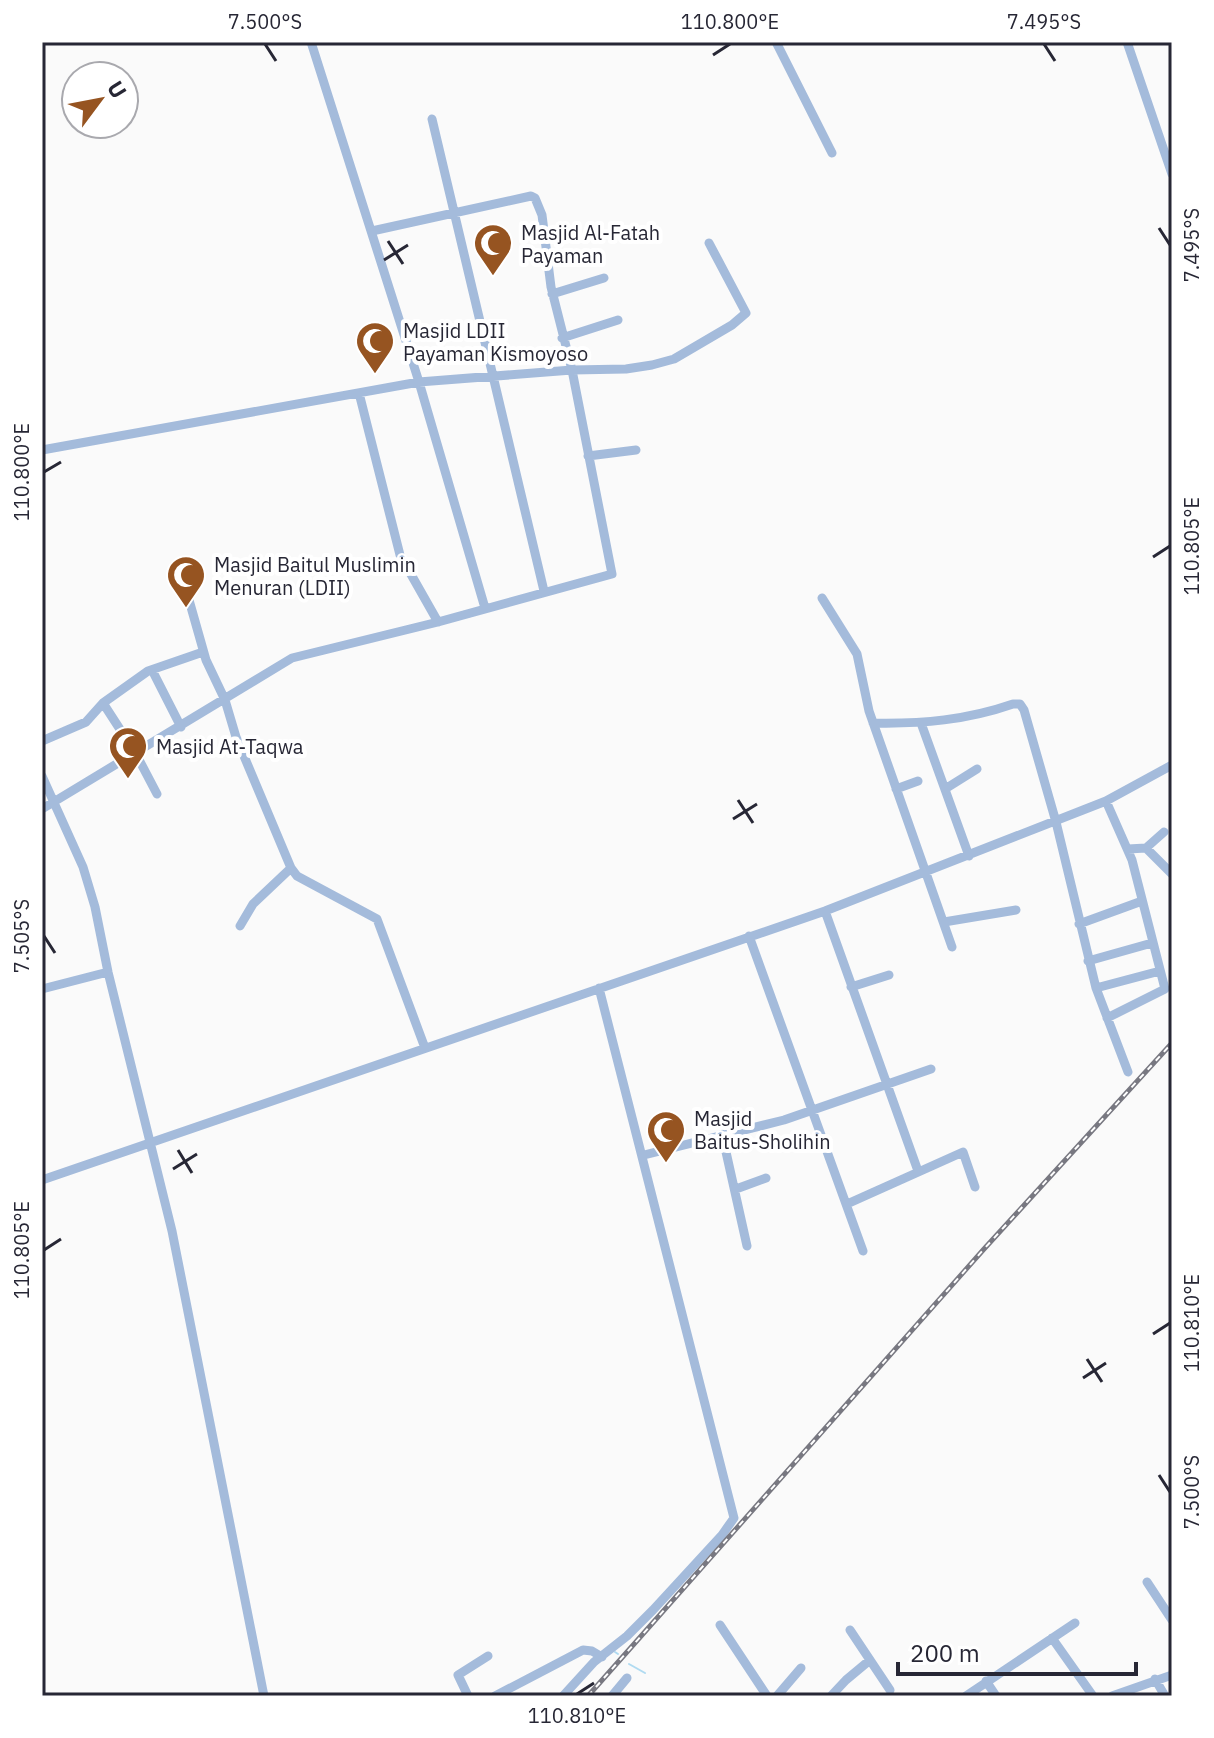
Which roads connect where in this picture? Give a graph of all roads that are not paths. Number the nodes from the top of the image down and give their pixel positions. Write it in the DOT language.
graph roads {
  1 [pos="311,42"];
  2 [pos="776,42"];
  3 [pos="1127,42"];
  4 [pos="432,119"];
  5 [pos="832,153"];
  6 [pos="1172,174"];
  7 [pos="457,213"];
  8 [pos="372,231"];
  9 [pos="709,243"];
  10 [pos="604,278"];
  11 [pos="552,294"];
  12 [pos="618,320"];
  13 [pos="562,338"];
  14 [pos="572,370"];
  15 [pos="492,375"];
  16 [pos="419,382"];
  17 [pos="359,393"];
  18 [pos="42,450"];
  19 [pos="636,450"];
  20 [pos="588,456"];
  21 [pos="544,591"];
  22 [pos="822,598"];
  23 [pos="189,600"];
  24 [pos="485,608"];
  25 [pos="438,622"];
  26 [pos="203,652"];
  27 [pos="152,670"];
  28 [pos="225,700"];
  29 [pos="103,703"];
  30 [pos="873,723"];
  31 [pos="921,723"];
  32 [pos="181,727"];
  33 [pos="42,741"];
  34 [pos="136,754"];
  35 [pos="1172,765"];
  36 [pos="977,769"];
  37 [pos="42,776"];
  38 [pos="918,781"];
  39 [pos="896,789"];
  40 [pos="945,789"];
  41 [pos="157,794"];
  42 [pos="55,801"];
  43 [pos="1106,801"];
  44 [pos="42,809"];
  45 [pos="1056,822"];
  46 [pos="1164,832"];
  47 [pos="1146,848"];
  48 [pos="1128,849"];
  49 [pos="969,856"];
  50 [pos="291,868"];
  51 [pos="926,873"];
  52 [pos="1172,874"];
  53 [pos="1142,901"];
  54 [pos="1016,910"];
  55 [pos="825,911"];
  56 [pos="944,922"];
  57 [pos="1079,924"];
  58 [pos="240,926"];
  59 [pos="749,936"];
  60 [pos="1152,943"];
  61 [pos="952,947"];
  62 [pos="1088,961"];
  63 [pos="1160,971"];
  64 [pos="108,972"];
  65 [pos="889,975"];
  66 [pos="851,987"];
  67 [pos="599,988"];
  68 [pos="1096,988"];
  69 [pos="42,989"];
  70 [pos="1107,1018"];
  71 [pos="425,1048"];
  72 [pos="931,1069"];
  73 [pos="1128,1072"];
  74 [pos="885,1083"];
  75 [pos="810,1109"];
  76 [pos="722,1134"];
  77 [pos="150,1141"];
  78 [pos="644,1155"];
  79 [pos="918,1171"];
  80 [pos="766,1178"];
  81 [pos="42,1180"];
  82 [pos="975,1187"];
  83 [pos="736,1189"];
  84 [pos="847,1204"];
  85 [pos="747,1246"];
  86 [pos="863,1251"];
  87 [pos="1147,1582"];
  88 [pos="1172,1620"];
  89 [pos="1075,1623"];
  90 [pos="720,1625"];
  91 [pos="850,1630"];
  92 [pos="1052,1638"];
  93 [pos="488,1656"];
  94 [pos="602,1657"];
  95 [pos="870,1660"];
  96 [pos="801,1668"];
  97 [pos="1172,1675"];
  98 [pos="627,1678"];
  99 [pos="1155,1679"];
  100 [pos="986,1681"];
  101 [pos="890,1690"];
  102 [pos="264,1696"];
  103 [pos="468,1696"];
  104 [pos="495,1696"];
  105 [pos="563,1696"];
  106 [pos="612,1696"];
  107 [pos="767,1696"];
  108 [pos="777,1696"];
  109 [pos="831,1696"];
  110 [pos="966,1696"];
  111 [pos="996,1696"];
  112 [pos="1093,1696"];
  113 [pos="1112,1696"];
  114 [pos="1165,1696"];
  1 -- 8 [label="street"];
  2 -- 5 [label="street"];
  3 -- 6 [label="street"];
  4 -- 7 [label="street"];
  7 -- 8 [label="street"];
  7 -- 11 [label="street"];
  7 -- 15 [label="street"];
  8 -- 16 [label="street"];
  9 -- 14 [label="street"];
  10 -- 11 [label="street"];
  11 -- 13 [label="street"];
  12 -- 13 [label="street"];
  13 -- 14 [label="street"];
  14 -- 15 [label="street"];
  14 -- 20 [label="street"];
  15 -- 16 [label="street"];
  15 -- 21 [label="street"];
  16 -- 17 [label="street"];
  16 -- 24 [label="street"];
  17 -- 18 [label="street"];
  17 -- 25 [label="street"];
  19 -- 20 [label="street"];
  20 -- 21 [label="street"];
  21 -- 24 [label="street"];
  22 -- 30 [label="street"];
  23 -- 26 [label="street"];
  24 -- 25 [label="street"];
  25 -- 28 [label="street"];
  26 -- 27 [label="street"];
  26 -- 28 [label="street"];
  27 -- 29 [label="street"];
  27 -- 32 [label="street"];
  28 -- 32 [label="street"];
  28 -- 50 [label="street"];
  29 -- 33 [label="street"];
  29 -- 34 [label="street"];
  30 -- 31 [label="street"];
  30 -- 39 [label="street"];
  31 -- 40 [label="street"];
  31 -- 45 [label="street"];
  32 -- 34 [label="street"];
  34 -- 41 [label="street"];
  34 -- 42 [label="street"];
  35 -- 43 [label="street"];
  36 -- 40 [label="street"];
  37 -- 42 [label="street"];
  38 -- 39 [label="street"];
  39 -- 51 [label="street"];
  40 -- 49 [label="street"];
  42 -- 44 [label="street"];
  42 -- 64 [label="street"];
  43 -- 45 [label="street"];
  43 -- 48 [label="street"];
  45 -- 49 [label="street"];
  45 -- 57 [label="street"];
  46 -- 47 [label="street"];
  47 -- 48 [label="street"];
  47 -- 52 [label="street"];
  48 -- 53 [label="street"];
  49 -- 51 [label="street"];
  50 -- 58 [label="street"];
  50 -- 71 [label="street"];
  51 -- 55 [label="street"];
  51 -- 56 [label="street"];
  53 -- 57 [label="street"];
  53 -- 60 [label="street"];
  54 -- 56 [label="street"];
  55 -- 59 [label="street"];
  55 -- 66 [label="street"];
  56 -- 61 [label="street"];
  57 -- 62 [label="street"];
  59 -- 67 [label="street"];
  59 -- 75 [label="street"];
  60 -- 62 [label="street"];
  60 -- 63 [label="street"];
  62 -- 68 [label="street"];
  63 -- 68 [label="street"];
  63 -- 70 [label="street"];
  64 -- 69 [label="street"];
  64 -- 77 [label="street"];
  65 -- 66 [label="street"];
  66 -- 74 [label="street"];
  67 -- 71 [label="street"];
  67 -- 78 [label="street"];
  68 -- 70 [label="street"];
  70 -- 73 [label="street"];
  71 -- 77 [label="street"];
  72 -- 74 [label="street"];
  74 -- 75 [label="street"];
  74 -- 79 [label="street"];
  75 -- 76 [label="street"];
  75 -- 84 [label="street"];
  76 -- 78 [label="street"];
  76 -- 83 [label="street"];
  77 -- 81 [label="street"];
  77 -- 102 [label="street"];
  78 -- 94 [label="street"];
  79 -- 82 [label="street"];
  79 -- 84 [label="street"];
  80 -- 83 [label="street"];
  83 -- 85 [label="street"];
  84 -- 86 [label="street"];
  87 -- 88 [label="street"];
  89 -- 92 [label="street"];
  90 -- 107 [label="street"];
  91 -- 95 [label="street"];
  92 -- 100 [label="street"];
  92 -- 112 [label="street"];
  93 -- 103 [label="street"];
  94 -- 104 [label="street"];
  94 -- 105 [label="street"];
  95 -- 101 [label="street"];
  95 -- 109 [label="street"];
  96 -- 108 [label="street"];
  97 -- 99 [label="street"];
  98 -- 106 [label="street"];
  99 -- 113 [label="street"];
  99 -- 114 [label="street"];
  100 -- 110 [label="street"];
  100 -- 111 [label="street"];
}
